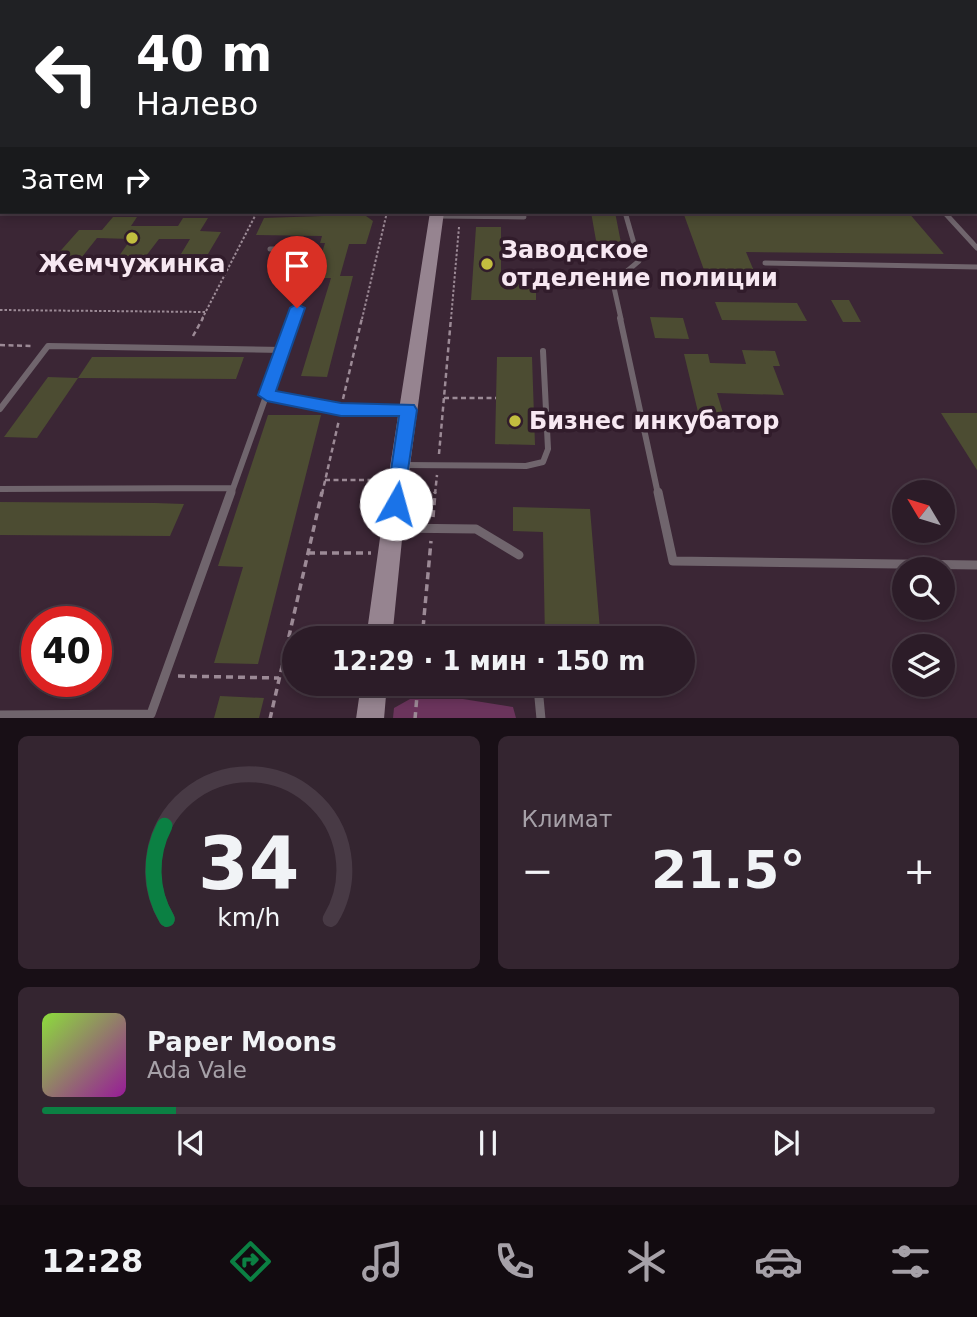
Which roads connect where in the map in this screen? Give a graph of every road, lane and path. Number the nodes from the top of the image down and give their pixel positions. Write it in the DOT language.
graph roads {
  1 [pos="256,214"];
  2 [pos="387,214"];
  3 [pos="437,214"];
  4 [pos="626,214"];
  5 [pos="946,214"];
  6 [pos="460,216"];
  7 [pos="524,217"];
  8 [pos="977,248"];
  9 [pos="270,249"];
  10 [pos="765,263"];
  11 [pos="977,267"];
  12 [pos="0,310"];
  13 [pos="206,312"];
  14 [pos="0,345"];
  15 [pos="48,346"];
  16 [pos="187,348"];
  17 [pos="283,350"];
  18 [pos="543,351"];
  19 [pos="267,395"];
  20 [pos="444,397"];
  21 [pos="496,398"];
  22 [pos="0,409"];
  23 [pos="341,409"];
  24 [pos="408,410"];
  25 [pos="438,466"];
  26 [pos="400,473"];
  27 [pos="325,480"];
  28 [pos="233,488"];
  29 [pos="0,489"];
  30 [pos="393,528"];
  31 [pos="432,528"];
  32 [pos="308,553"];
  33 [pos="390,553"];
  34 [pos="519,555"];
  35 [pos="977,565"];
  36 [pos="381,626"];
  37 [pos="423,626"];
  38 [pos="165,676"];
  39 [pos="279,678"];
  40 [pos="373,696"];
  41 [pos="417,696"];
  42 [pos="539,696"];
  43 [pos="0,715"];
  44 [pos="270,718"];
  45 [pos="370,718"];
  46 [pos="415,718"];
  47 [pos="541,718"];
  1 -- 13 [label="path"];
  2 -- 23 [label="path"];
  3 -- 6 [label="lane"];
  3 -- 24 [label="street"];
  4 -- 35 [label="lane"];
  5 -- 8 [label="lane"];
  6 -- 7 [label="lane"];
  6 -- 20 [label="path"];
  9 -- 17 [label="lane"];
  10 -- 11 [label="lane"];
  12 -- 13 [label="path"];
  13 -- 16 [label="path"];
  14 -- 15 [label="path"];
  15 -- 16 [label="lane"];
  15 -- 22 [label="lane"];
  16 -- 17 [label="lane"];
  17 -- 19 [label="lane"];
  18 -- 25 [label="lane"];
  19 -- 23 [label="lane"];
  19 -- 28 [label="lane"];
  20 -- 21 [label="path"];
  20 -- 25 [label="path"];
  23 -- 24 [label="lane"];
  23 -- 27 [label="path"];
  24 -- 26 [label="street"];
  25 -- 26 [label="lane"];
  25 -- 31 [label="path"];
  26 -- 27 [label="path"];
  26 -- 30 [label="street"];
  27 -- 32 [label="path"];
  28 -- 29 [label="lane"];
  28 -- 38 [label="lane"];
  30 -- 31 [label="lane"];
  30 -- 33 [label="street"];
  31 -- 34 [label="lane"];
  31 -- 37 [label="path"];
  32 -- 33 [label="path"];
  32 -- 39 [label="path"];
  33 -- 36 [label="street"];
  38 -- 39 [label="path"];
  38 -- 43 [label="lane"];
  39 -- 44 [label="path"];
  40 -- 45 [label="street"];
  41 -- 46 [label="path"];
  42 -- 47 [label="lane"];
}
